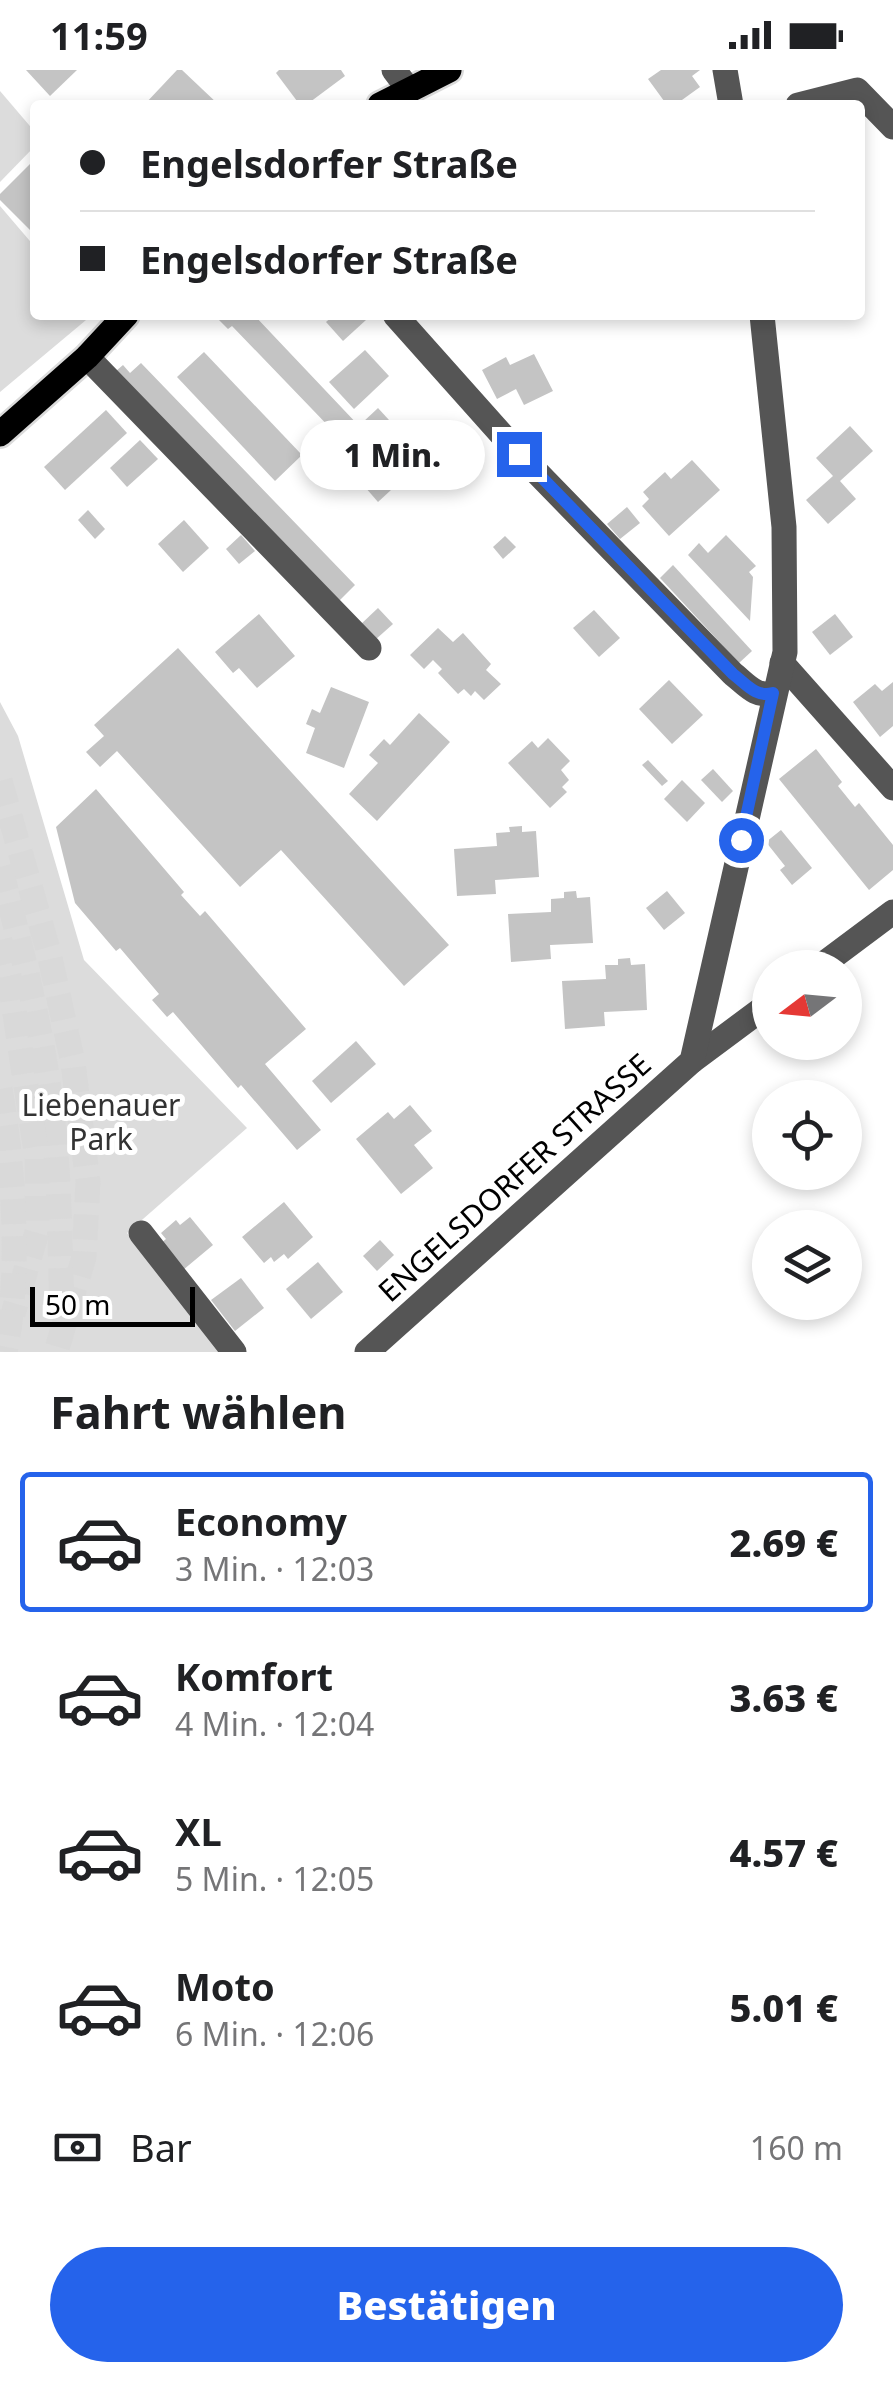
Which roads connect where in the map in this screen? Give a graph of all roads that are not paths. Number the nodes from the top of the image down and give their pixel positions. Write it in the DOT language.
graph roads {
  1 [pos="448,70"];
  2 [pos="725,70"];
  3 [pos="838,70"];
  4 [pos="401,80"];
  5 [pos="857,90"];
  6 [pos="384,100"];
  7 [pos="729,100"];
  8 [pos="818,100"];
  9 [pos="893,127"];
  10 [pos="121,320"];
  11 [pos="399,320"];
  12 [pos="763,320"];
  13 [pos="87,358"];
  14 [pos="0,434"];
  15 [pos="369,648"];
  16 [pos="782,663"];
  17 [pos="773,693"];
  18 [pos="893,788"];
  19 [pos="893,912"];
  20 [pos="842,950"];
  21 [pos="752,1017"];
  22 [pos="692,1062"];
  23 [pos="141,1233"];
  24 [pos="234,1352"];
  25 [pos="367,1352"];
  1 -- 4 [label="main road"];
  2 -- 7 [label="street"];
  3 -- 5 [label="street"];
  4 -- 6 [label="main road"];
  5 -- 8 [label="street"];
  5 -- 9 [label="street"];
  10 -- 13 [label="main road"];
  11 -- 17 [label="street"];
  12 -- 16 [label="street, ENGELSDORFER STRASSE"];
  13 -- 14 [label="main road"];
  13 -- 15 [label="street"];
  16 -- 17 [label="street, ENGELSDORFER STRASSE"];
  16 -- 18 [label="street"];
  17 -- 22 [label="street, ENGELSDORFER STRASSE"];
  19 -- 20 [label="street"];
  21 -- 22 [label="street"];
  22 -- 25 [label="street, ENGELSDORFER STRASSE"];
  23 -- 24 [label="street"];
}
